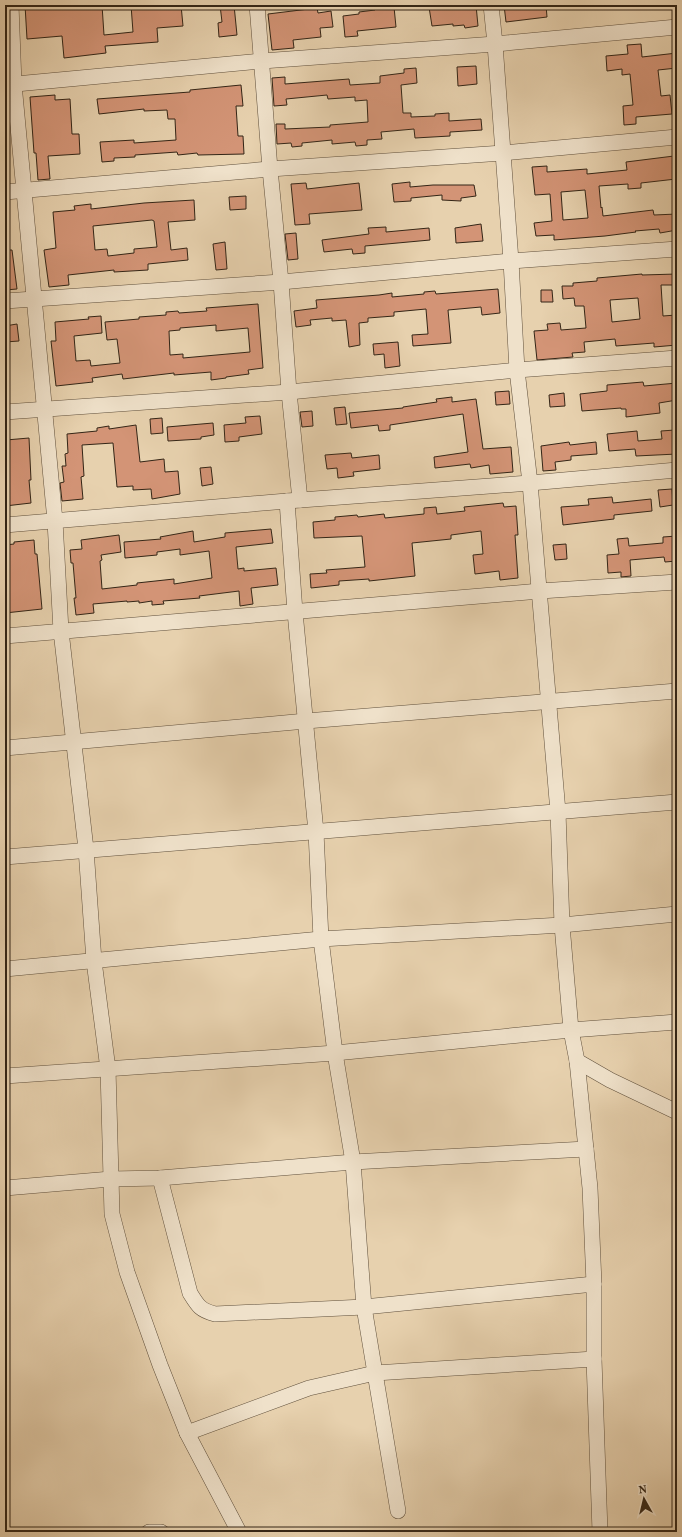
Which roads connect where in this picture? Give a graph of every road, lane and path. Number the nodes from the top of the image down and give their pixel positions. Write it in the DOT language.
graph roads {
  1 [pos="11,5"];
  2 [pos="258,5"];
  3 [pos="491,5"];
  4 [pos="677,27"];
  5 [pos="496,44"];
  6 [pos="262,61"];
  7 [pos="10,85"];
  8 [pos="677,137"];
  9 [pos="503,153"];
  10 [pos="270,169"];
  11 [pos="24,191"];
  12 [pos="5,192"];
  13 [pos="677,249"];
  14 [pos="511,261"];
  15 [pos="281,282"];
  16 [pos="34,299"];
  17 [pos="5,301"];
  18 [pos="677,358"];
  19 [pos="516,370"];
  20 [pos="289,392"];
  21 [pos="44,409"];
  22 [pos="5,412"];
  23 [pos="677,470"];
  24 [pos="530,483"];
  25 [pos="293,501"];
  26 [pos="55,522"];
  27 [pos="5,525"];
  28 [pos="677,582"];
  29 [pos="540,591"];
  30 [pos="295,612"];
  31 [pos="61,631"];
  32 [pos="5,636"];
  33 [pos="677,691"];
  34 [pos="548,702"];
  35 [pos="306,721"];
  36 [pos="73,742"];
  37 [pos="5,748"];
  38 [pos="677,802"];
  39 [pos="558,812"];
  40 [pos="316,832"];
  41 [pos="86,849"];
  42 [pos="5,857"];
  43 [pos="677,914"];
  44 [pos="562,925"];
  45 [pos="321,939"];
  46 [pos="94,961"];
  47 [pos="5,969"];
  48 [pos="677,1022"];
  49 [pos="571,1030"];
  50 [pos="335,1053"];
  51 [pos="577,1062"];
  52 [pos="108,1069"];
  53 [pos="5,1076"];
  54 [pos="677,1112"];
  55 [pos="586,1149"];
  56 [pos="353,1162"];
  57 [pos="160,1178"];
  58 [pos="111,1179"];
  59 [pos="5,1188"];
  60 [pos="594,1284"];
  61 [pos="364,1307"];
  62 [pos="594,1359"];
  63 [pos="375,1373"];
  64 [pos="186,1433"];
  65 [pos="398,1511"];
  66 [pos="149,1532"];
  67 [pos="161,1532"];
  68 [pos="239,1532"];
  69 [pos="600,1532"];
  1 -- 7 [label="street"];
  2 -- 6 [label="street"];
  3 -- 5 [label="street"];
  4 -- 5 [label="street"];
  5 -- 6 [label="street"];
  5 -- 9 [label="street"];
  6 -- 7 [label="street"];
  6 -- 10 [label="street"];
  7 -- 11 [label="street"];
  8 -- 9 [label="street"];
  9 -- 10 [label="street"];
  9 -- 14 [label="street"];
  10 -- 11 [label="street"];
  10 -- 15 [label="street"];
  11 -- 12 [label="street"];
  11 -- 16 [label="street"];
  13 -- 14 [label="street"];
  14 -- 15 [label="street"];
  14 -- 19 [label="street"];
  15 -- 16 [label="street"];
  15 -- 20 [label="street"];
  16 -- 17 [label="street"];
  16 -- 21 [label="street"];
  18 -- 19 [label="street"];
  19 -- 20 [label="street"];
  19 -- 24 [label="street"];
  20 -- 21 [label="street"];
  20 -- 25 [label="street"];
  21 -- 22 [label="street"];
  21 -- 26 [label="street"];
  23 -- 24 [label="street"];
  24 -- 25 [label="street"];
  24 -- 29 [label="street"];
  25 -- 26 [label="street"];
  25 -- 30 [label="street"];
  26 -- 27 [label="street"];
  26 -- 31 [label="street"];
  28 -- 29 [label="street"];
  29 -- 30 [label="street"];
  29 -- 34 [label="street"];
  30 -- 31 [label="street"];
  30 -- 35 [label="street"];
  31 -- 32 [label="street"];
  31 -- 36 [label="street"];
  33 -- 34 [label="street"];
  34 -- 35 [label="street"];
  34 -- 39 [label="street"];
  35 -- 36 [label="street"];
  35 -- 40 [label="street"];
  36 -- 37 [label="street"];
  36 -- 41 [label="street"];
  38 -- 39 [label="street"];
  39 -- 40 [label="street"];
  39 -- 44 [label="street"];
  40 -- 41 [label="street"];
  40 -- 45 [label="street"];
  41 -- 42 [label="street"];
  41 -- 46 [label="street"];
  43 -- 44 [label="street"];
  44 -- 45 [label="street"];
  44 -- 49 [label="street"];
  45 -- 46 [label="street"];
  45 -- 50 [label="street"];
  46 -- 47 [label="street"];
  46 -- 52 [label="street"];
  48 -- 49 [label="street"];
  49 -- 50 [label="street"];
  49 -- 51 [label="street"];
  50 -- 52 [label="street"];
  50 -- 56 [label="street"];
  51 -- 54 [label="street"];
  51 -- 55 [label="street"];
  52 -- 53 [label="street"];
  52 -- 58 [label="street"];
  55 -- 56 [label="street"];
  55 -- 60 [label="street"];
  56 -- 57 [label="street"];
  56 -- 61 [label="street"];
  57 -- 58 [label="street"];
  57 -- 61 [label="street"];
  58 -- 59 [label="street"];
  58 -- 64 [label="street"];
  60 -- 61 [label="street"];
  60 -- 62 [label="street"];
  61 -- 63 [label="street"];
  62 -- 63 [label="street"];
  62 -- 69 [label="street"];
  63 -- 64 [label="street"];
  63 -- 65 [label="street"];
  64 -- 68 [label="street"];
  66 -- 67 [label="street"];
}
